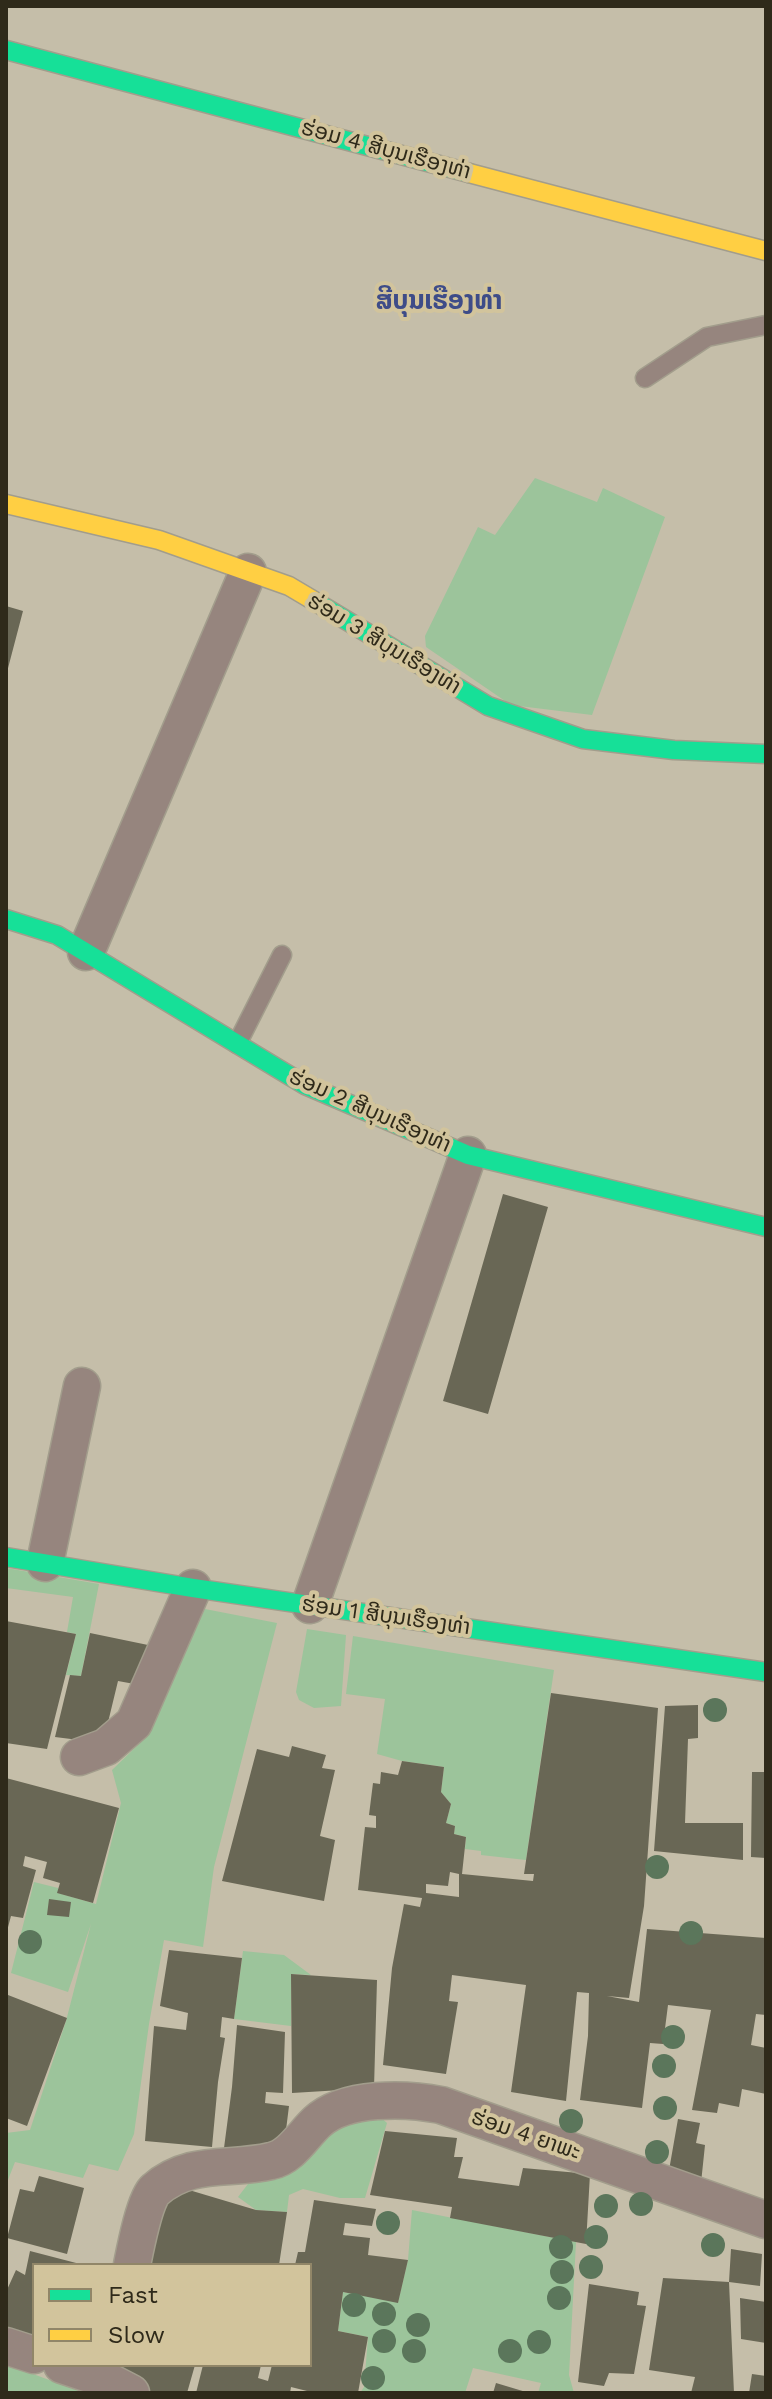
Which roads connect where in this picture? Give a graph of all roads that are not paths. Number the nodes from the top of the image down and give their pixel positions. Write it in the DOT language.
graph roads {
  1 [pos="6,50"];
  2 [pos="766,251"];
  3 [pos="766,325"];
  4 [pos="645,378"];
  5 [pos="6,504"];
  6 [pos="248,572"];
  7 [pos="766,754"];
  8 [pos="6,919"];
  9 [pos="86,952"];
  10 [pos="282,955"];
  11 [pos="237,1044"];
  12 [pos="468,1155"];
  13 [pos="766,1227"];
  14 [pos="82,1386"];
  15 [pos="6,1557"];
  16 [pos="45,1563"];
  17 [pos="193,1588"];
  18 [pos="310,1605"];
  19 [pos="766,1672"];
  20 [pos="79,1757"];
  21 [pos="766,2220"];
  22 [pos="133,2263"];
  23 [pos="6,2346"];
  24 [pos="32,2354"];
  25 [pos="67,2367"];
  26 [pos="111,2383"];
  1 -- 2 [label="street, ຮ່ອມ 4 ສີບຸນເຮືອງທ່າ"];
  3 -- 4 [label="lane"];
  5 -- 6 [label="street, ຮ່ອມ 3 ສີບຸນເຮືອງທ່າ"];
  6 -- 7 [label="street, ຮ່ອມ 3 ສີບຸນເຮືອງທ່າ"];
  6 -- 9 [label="street"];
  8 -- 9 [label="street, ຮ່ອມ 2 ສີບຸນເຮືອງທ່າ"];
  9 -- 11 [label="street, ຮ່ອມ 2 ສີບຸນເຮືອງທ່າ"];
  10 -- 11 [label="lane"];
  11 -- 12 [label="street, ຮ່ອມ 2 ສີບຸນເຮືອງທ່າ"];
  12 -- 13 [label="street, ຮ່ອມ 2 ສີບຸນເຮືອງທ່າ"];
  12 -- 18 [label="street"];
  14 -- 16 [label="street"];
  15 -- 16 [label="street, ຮ່ອມ 1 ສີບຸນເຮືອງທ່າ"];
  16 -- 17 [label="street, ຮ່ອມ 1 ສີບຸນເຮືອງທ່າ"];
  17 -- 18 [label="street, ຮ່ອມ 1 ສີບຸນເຮືອງທ່າ"];
  17 -- 20 [label="street"];
  18 -- 19 [label="street, ຮ່ອມ 1 ສີບຸນເຮືອງທ່າ"];
  21 -- 22 [label="street, ຮ່ອມ 4 ຍາພະ"];
  23 -- 24 [label="street"];
  25 -- 26 [label="street"];
}
